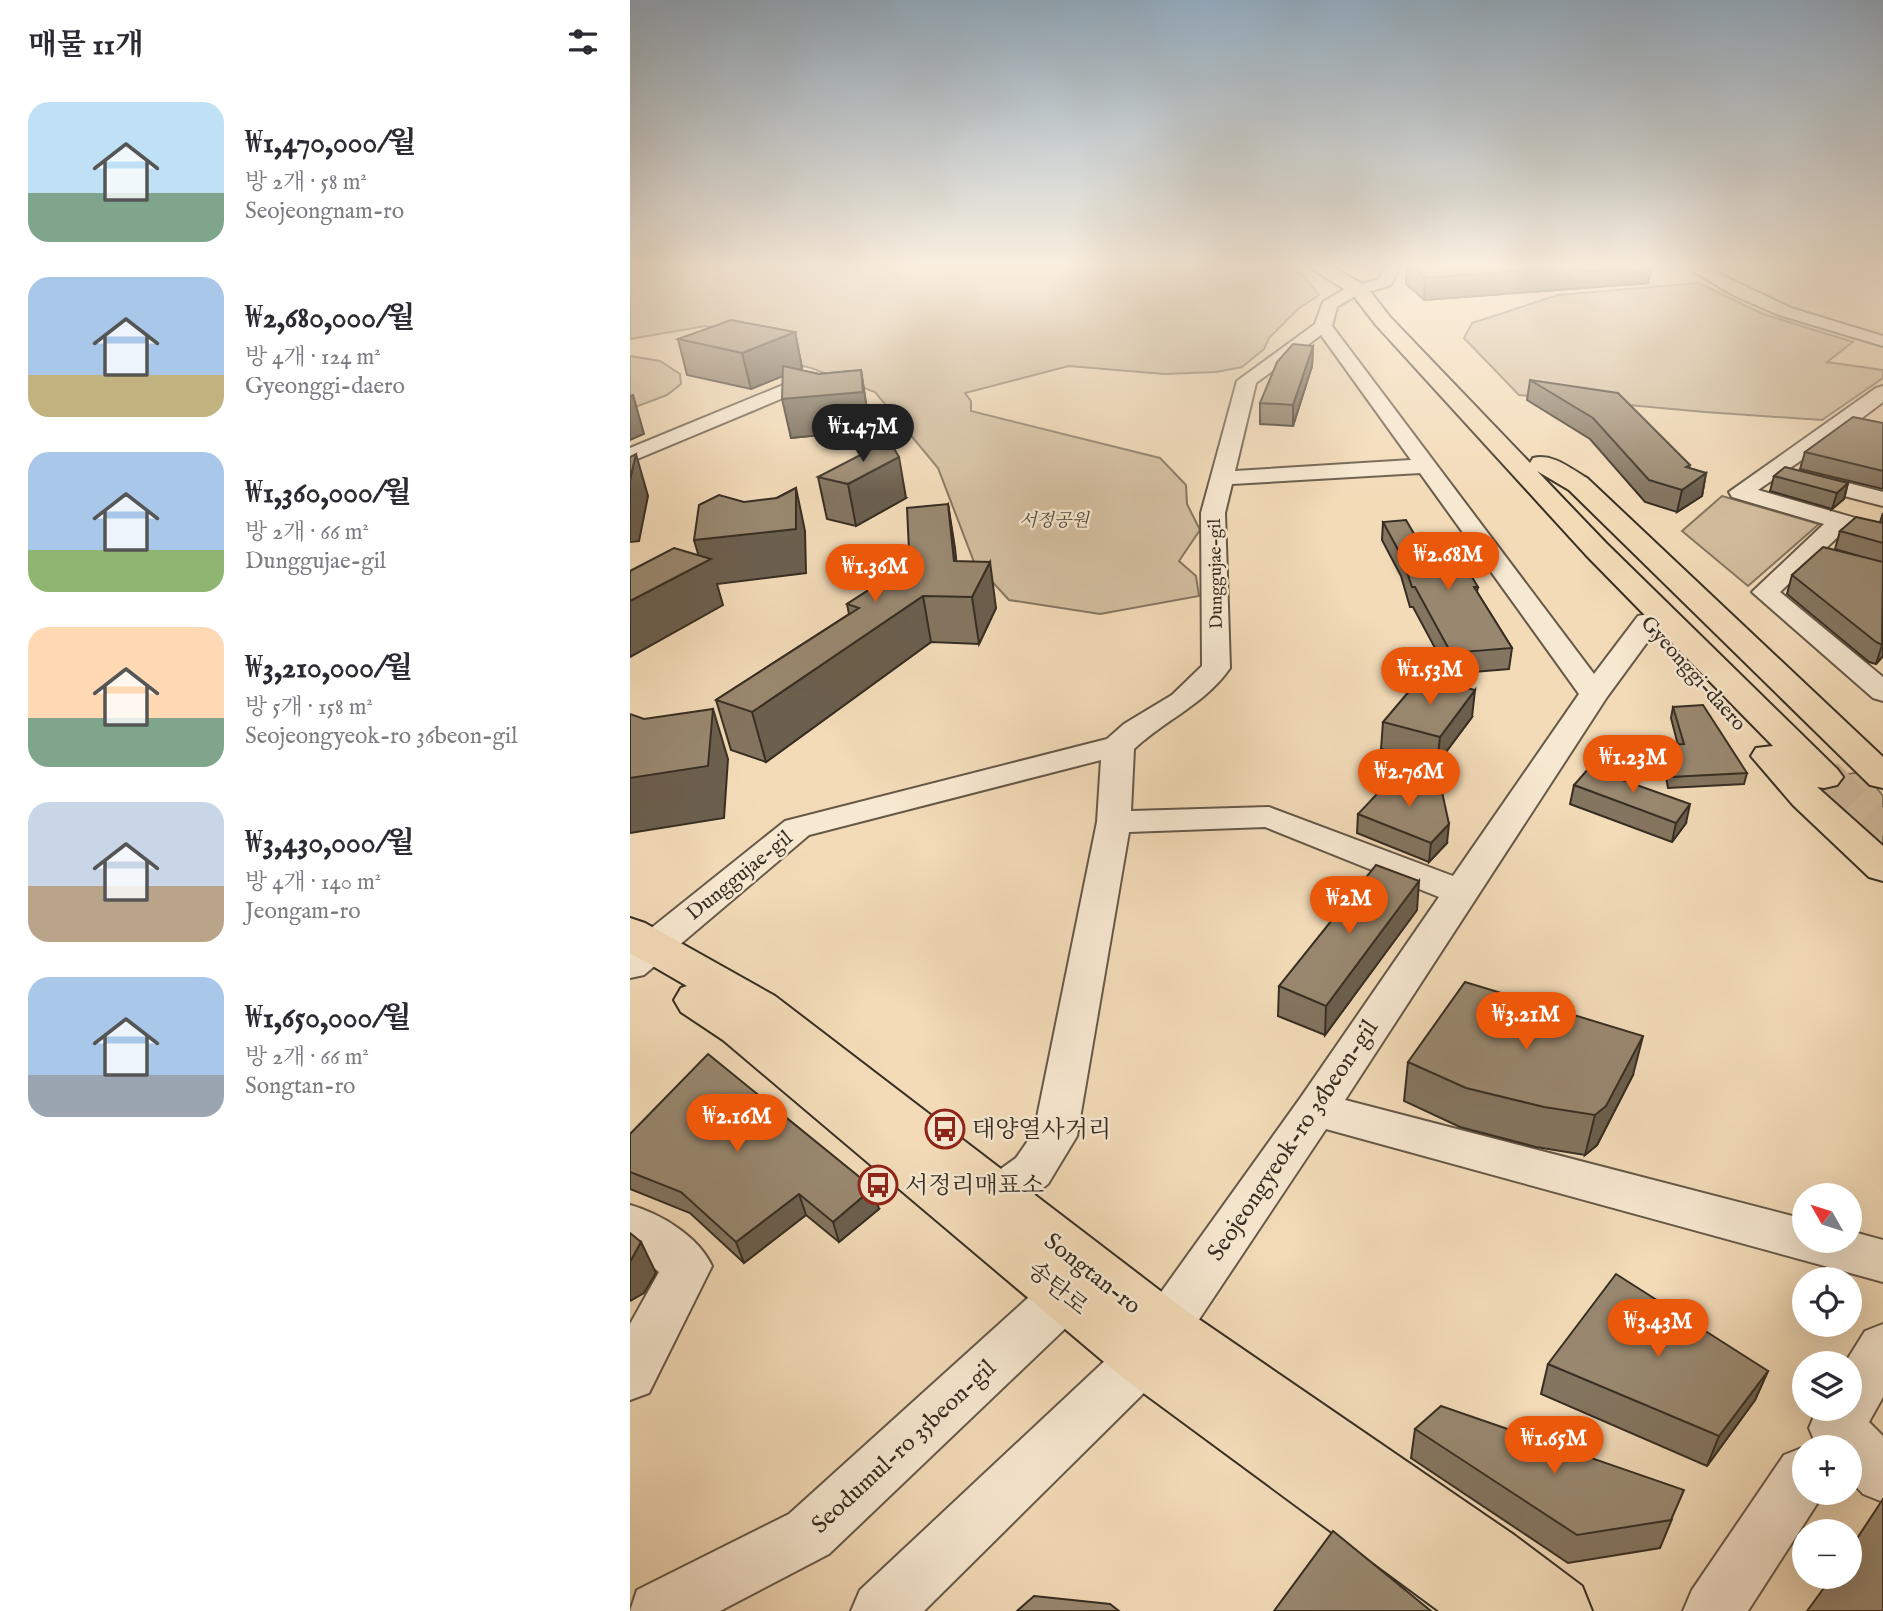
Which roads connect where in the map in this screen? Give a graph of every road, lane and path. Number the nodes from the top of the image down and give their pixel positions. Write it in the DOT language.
graph roads {
  1 [pos="1301,342"];
  2 [pos="1336,342"];
  3 [pos="1405,342"];
  4 [pos="1292,349"];
  5 [pos="1344,352"];
  6 [pos="1468,382"];
  7 [pos="788,389"];
  8 [pos="1883,392"];
  9 [pos="1843,423"];
  10 [pos="1870,429"];
  11 [pos="630,456"];
  12 [pos="1531,465"];
  13 [pos="1428,466"];
  14 [pos="1773,471"];
  15 [pos="1223,478"];
  16 [pos="1883,499"];
  17 [pos="1839,523"];
  18 [pos="1883,534"];
  19 [pos="1648,622"];
  20 [pos="1883,692"];
  21 [pos="1594,694"];
  22 [pos="1118,746"];
  23 [pos="1862,773"];
  24 [pos="1114,822"];
  25 [pos="1883,868"];
  26 [pos="1459,892"];
  27 [pos="636,953"];
  28 [pos="1316,1109"];
  29 [pos="997,1197"];
  30 [pos="630,1225"];
  31 [pos="1792,1236"];
  32 [pos="1854,1253"];
  33 [pos="1883,1261"];
  34 [pos="1079,1284"];
  35 [pos="1154,1343"];
  36 [pos="1883,1348"];
  37 [pos="630,1375"];
  38 [pos="1839,1422"];
  39 [pos="1883,1474"];
  40 [pos="1792,1493"];
  41 [pos="658,1611"];
  42 [pos="881,1611"];
  43 [pos="1493,1611"];
  44 [pos="1557,1611"];
  45 [pos="1713,1611"];
  1 -- 4 [label="street, Dunggujae-gil"];
  2 -- 5 [label="street"];
  3 -- 12 [label="main road, Gyeonggi-daero"];
  4 -- 5 [label="street"];
  4 -- 15 [label="street, Dunggujae-gil"];
  5 -- 13 [label="street"];
  6 -- 12 [label="main road, Gyeonggi-daero"];
  7 -- 11 [label="street"];
  8 -- 9 [label="street"];
  9 -- 10 [label="street"];
  9 -- 14 [label="street"];
  12 -- 19 [label="main road, Gyeonggi-daero"];
  12 -- 23 [label="main road, Gyeonggi-daero"];
  12 -- 23 [label="main road, Gyeonggi-daero"];
  13 -- 15 [label="street"];
  13 -- 21 [label="street"];
  14 -- 16 [label="street"];
  14 -- 17 [label="street"];
  15 -- 22 [label="street, Dunggujae-gil"];
  17 -- 18 [label="street"];
  17 -- 20 [label="street"];
  19 -- 21 [label="street, Seojeongyeok-ro 36beon-gil"];
  19 -- 25 [label="main road, Gyeonggi-daero"];
  21 -- 26 [label="street, Seojeongyeok-ro 36beon-gil"];
  22 -- 24 [label="street"];
  22 -- 27 [label="street, Dunggujae-gil"];
  24 -- 26 [label="street"];
  24 -- 29 [label="street"];
  26 -- 28 [label="street, Seojeongyeok-ro 36beon-gil"];
  27 -- 29 [label="main road, Songtan-ro"];
  27 -- 34 [label="main road, 송탄로"];
  28 -- 31 [label="street"];
  28 -- 35 [label="street, Seojeongyeok-ro 36beon-gil"];
  29 -- 34 [label="main road, Songtan-ro"];
  30 -- 37 [label="street"];
  32 -- 33 [label="street"];
  34 -- 35 [label="main road, 송탄로"];
  34 -- 41 [label="street, Seodumul-ro 35beon-gil"];
  35 -- 42 [label="street, Seojeongyeok-ro 36beon-gil"];
  35 -- 43 [label="main road, 송탄로"];
  35 -- 44 [label="main road"];
  36 -- 38 [label="street"];
  38 -- 39 [label="street"];
  40 -- 45 [label="street"];
}
